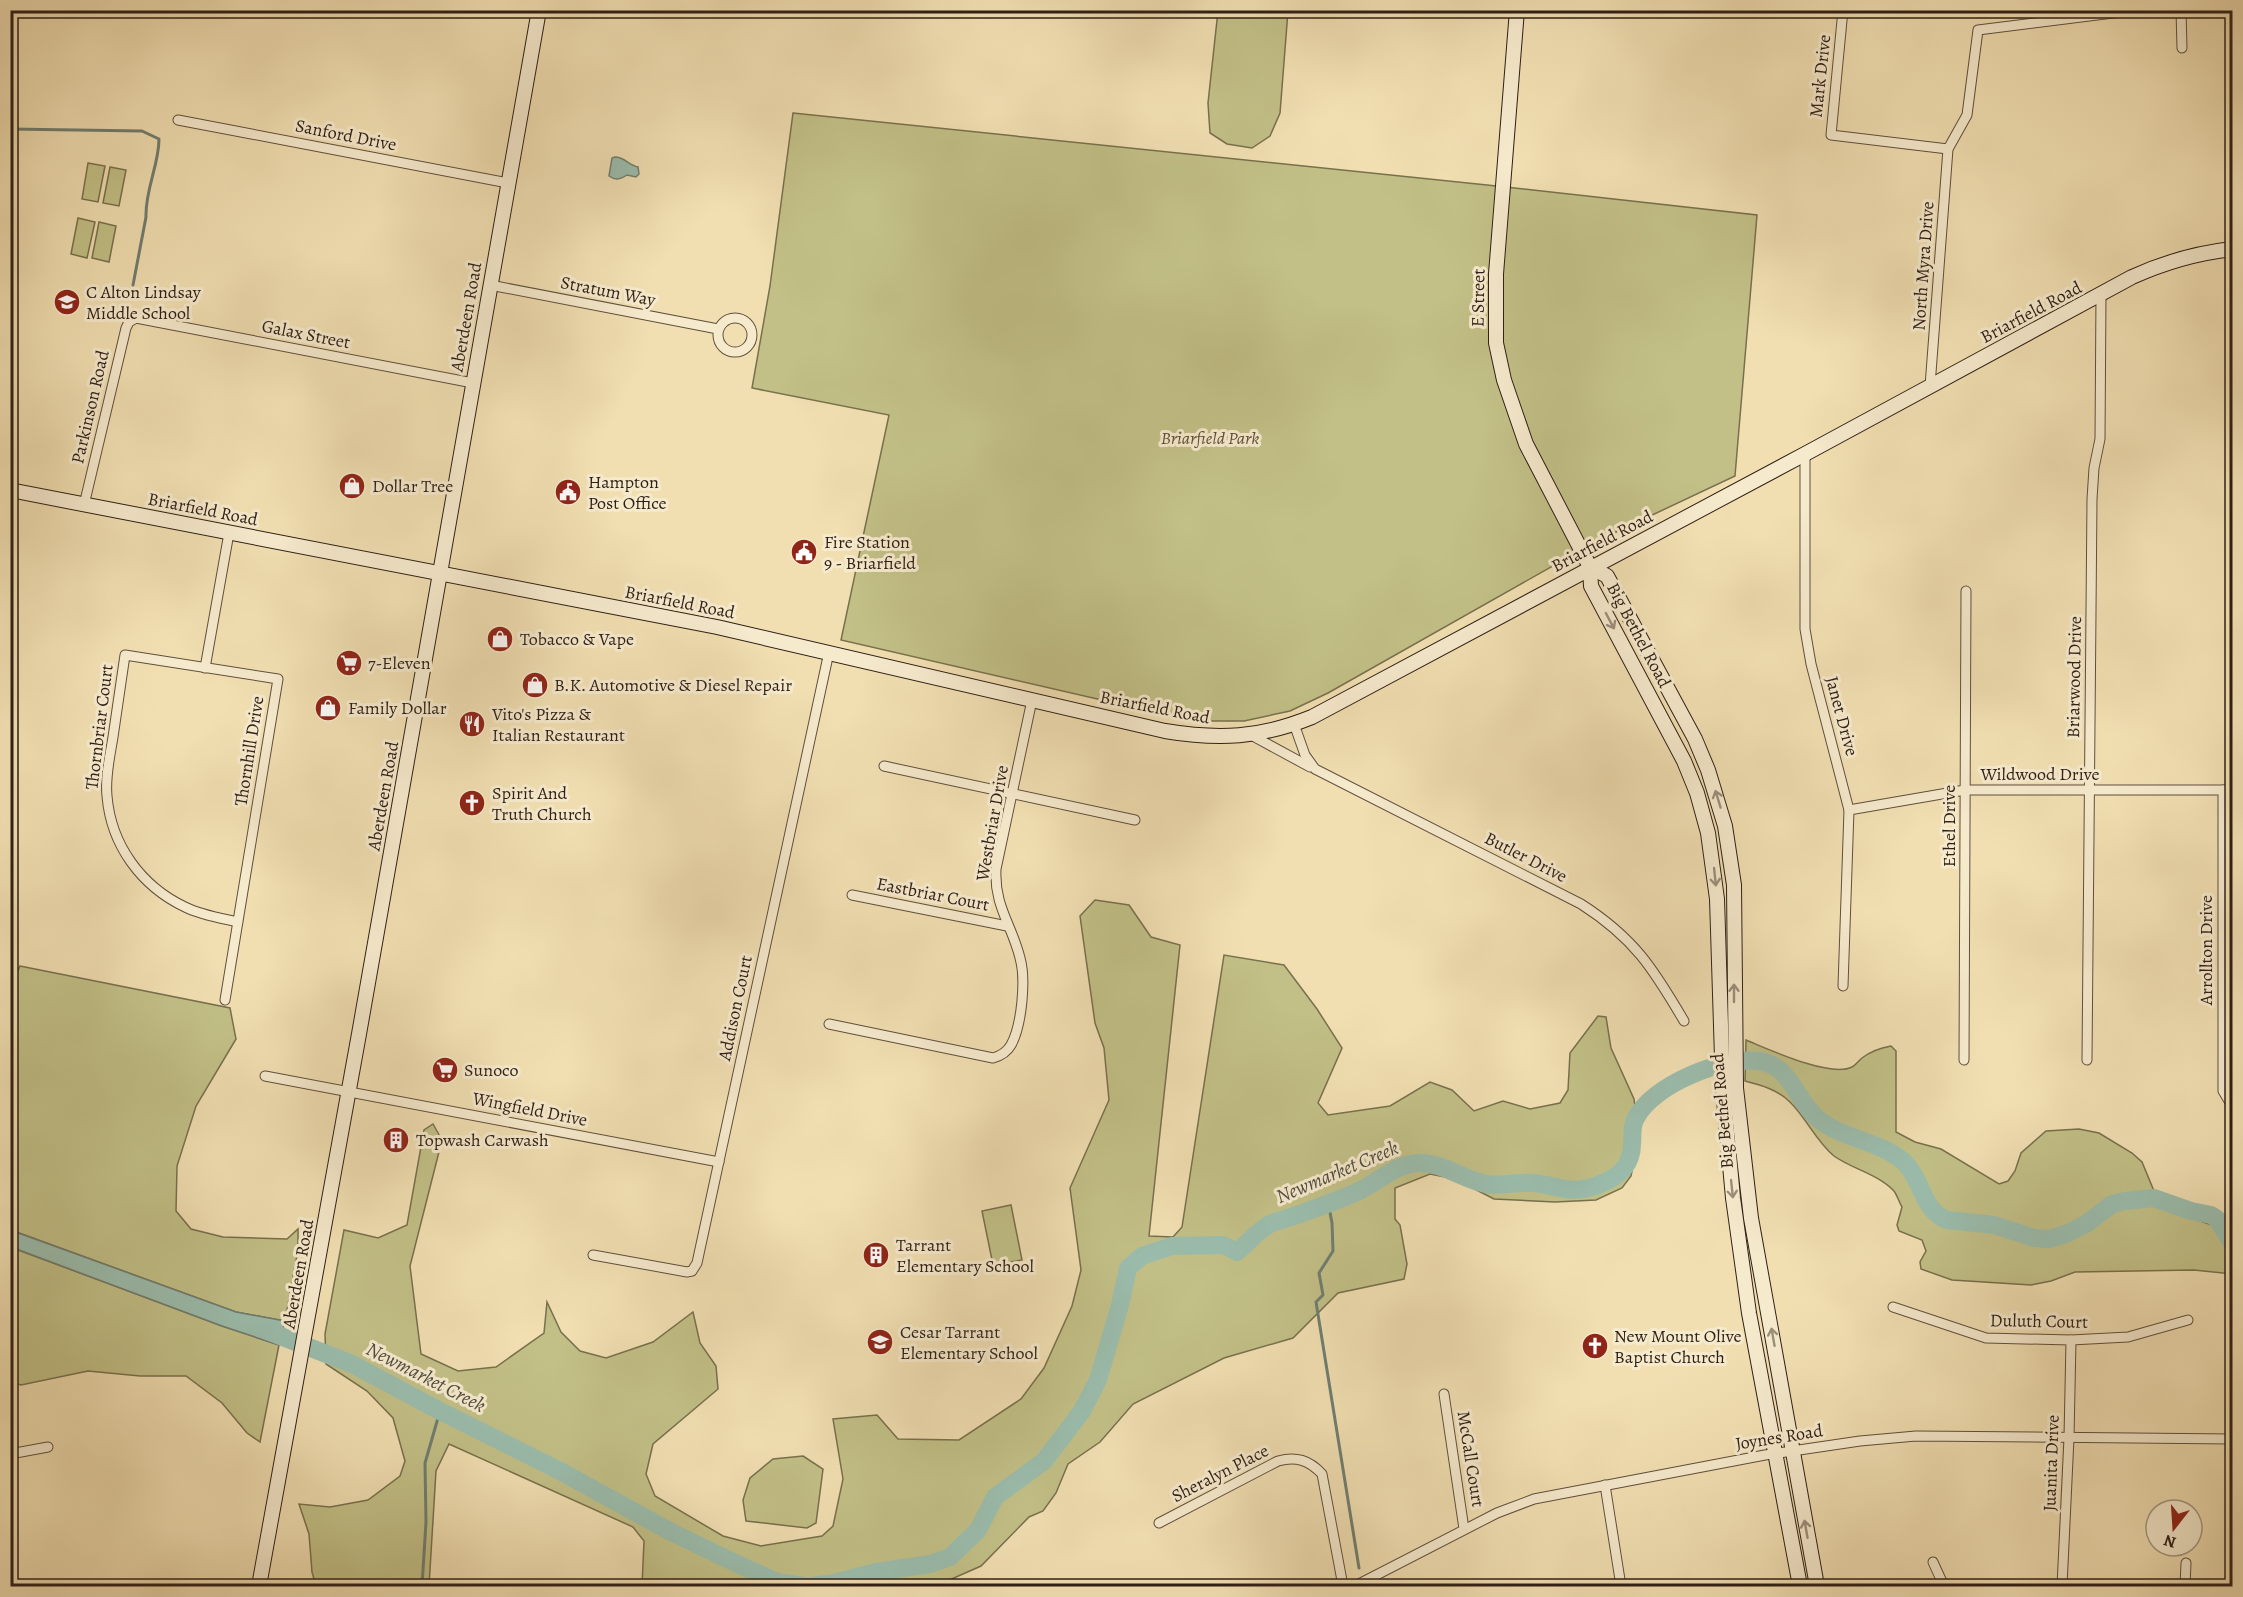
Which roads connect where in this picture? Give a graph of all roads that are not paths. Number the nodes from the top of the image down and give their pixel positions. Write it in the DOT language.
graph roads {
  1 [pos="539,10"];
  2 [pos="1517,10"];
  3 [pos="1843,10"];
  4 [pos="2137,10"];
  5 [pos="2181,10"];
  6 [pos="2182,48"];
  7 [pos="178,120"];
  8 [pos="1948,149"];
  9 [pos="508,183"];
  10 [pos="2232,249"];
  11 [pos="490,285"];
  12 [pos="2101,294"];
  13 [pos="133,319"];
  14 [pos="718,329"];
  15 [pos="473,383"];
  16 [pos="1930,386"];
  17 [pos="1805,454"];
  18 [pos="10,490"];
  19 [pos="84,505"];
  20 [pos="229,533"];
  21 [pos="1590,567"];
  22 [pos="439,573"];
  23 [pos="1966,591"];
  24 [pos="829,652"];
  25 [pos="205,668"];
  26 [pos="1032,700"];
  27 [pos="1294,724"];
  28 [pos="1251,735"];
  29 [pos="884,766"];
  30 [pos="1315,769"];
  31 [pos="1965,790"];
  32 [pos="2090,790"];
  33 [pos="2228,790"];
  34 [pos="1012,793"];
  35 [pos="1849,810"];
  36 [pos="1135,820"];
  37 [pos="852,895"];
  38 [pos="238,922"];
  39 [pos="1007,926"];
  40 [pos="1843,986"];
  41 [pos="225,1000"];
  42 [pos="1684,1021"];
  43 [pos="829,1024"];
  44 [pos="1728,1051"];
  45 [pos="1964,1060"];
  46 [pos="2087,1060"];
  47 [pos="265,1076"];
  48 [pos="1730,1088"];
  49 [pos="349,1092"];
  50 [pos="2232,1106"];
  51 [pos="719,1162"];
  52 [pos="593,1255"];
  53 [pos="1893,1307"];
  54 [pos="2188,1320"];
  55 [pos="2071,1340"];
  56 [pos="1444,1394"];
  57 [pos="2069,1438"];
  58 [pos="2232,1439"];
  59 [pos="48,1447"];
  60 [pos="1792,1450"];
  61 [pos="1775,1453"];
  62 [pos="10,1454"];
  63 [pos="1605,1485"];
  64 [pos="1159,1523"];
  65 [pos="1464,1530"];
  66 [pos="1933,1562"];
  67 [pos="2186,1563"];
  68 [pos="259,1587"];
  69 [pos="1343,1587"];
  70 [pos="1355,1587"];
  71 [pos="1621,1587"];
  72 [pos="1800,1587"];
  73 [pos="1816,1587"];
  74 [pos="1944,1587"];
  75 [pos="2062,1587"];
  76 [pos="2185,1587"];
  1 -- 9 [label="main road, Aberdeen Road"];
  2 -- 21 [label="main road, E Street"];
  3 -- 8 [label="street, Mark Drive"];
  4 -- 8 [label="street"];
  5 -- 6 [label="street"];
  7 -- 9 [label="street, Sanford Drive"];
  8 -- 16 [label="street, North Myra Drive"];
  9 -- 11 [label="main road, Aberdeen Road"];
  10 -- 12 [label="main road, Briarfield Road"];
  11 -- 14 [label="street, Stratum Way"];
  11 -- 15 [label="main road, Aberdeen Road"];
  12 -- 16 [label="main road, Briarfield Road"];
  12 -- 32 [label="street, Briarwood Drive"];
  13 -- 15 [label="street, Galax Street"];
  13 -- 19 [label="street, Parkinson Road"];
  15 -- 22 [label="main road, Aberdeen Road"];
  16 -- 17 [label="main road, Briarfield Road"];
  17 -- 21 [label="main road, Briarfield Road"];
  17 -- 35 [label="street, Janet Drive"];
  18 -- 19 [label="main road, Briarfield Road"];
  19 -- 20 [label="main road, Briarfield Road"];
  20 -- 22 [label="main road, Briarfield Road"];
  20 -- 25 [label="street"];
  21 -- 27 [label="main road, Briarfield Road"];
  21 -- 44 [label="main road, Big Bethel Road, one-way"];
  44 -- 21 [label="main road, Big Bethel Road, one-way"];
  22 -- 24 [label="main road, Briarfield Road"];
  22 -- 49 [label="main road, Aberdeen Road"];
  23 -- 31 [label="street, Ethel Drive"];
  24 -- 26 [label="main road, Briarfield Road"];
  24 -- 51 [label="street, Addison Court"];
  25 -- 38 [label="street, Thornhill Drive"];
  25 -- 38 [label="street, Thornbriar Court"];
  26 -- 28 [label="main road, Briarfield Road"];
  26 -- 34 [label="street, Westbriar Drive"];
  27 -- 28 [label="main road, Briarfield Road"];
  27 -- 30 [label="street"];
  28 -- 30 [label="street, Butler Drive"];
  29 -- 34 [label="street"];
  30 -- 42 [label="street, Butler Drive"];
  31 -- 32 [label="street, Wildwood Drive"];
  31 -- 35 [label="street, Wildwood Drive"];
  31 -- 45 [label="street, Ethel Drive"];
  32 -- 33 [label="street, Wildwood Drive"];
  32 -- 46 [label="street, Briarwood Drive"];
  33 -- 50 [label="street, Arrollton Drive"];
  34 -- 36 [label="street"];
  34 -- 39 [label="street, Westbriar Drive"];
  35 -- 40 [label="street, Janet Drive"];
  37 -- 39 [label="street, Eastbriar Court"];
  38 -- 41 [label="street, Thornhill Drive"];
  39 -- 43 [label="street, Westbriar Drive"];
  44 -- 48 [label="main road, Big Bethel Road"];
  47 -- 49 [label="street, Wingfield Drive"];
  60 -- 48 [label="main road, Big Bethel Road, one-way"];
  48 -- 61 [label="main road, Big Bethel Road, one-way"];
  49 -- 51 [label="street, Wingfield Drive"];
  49 -- 68 [label="main road, Aberdeen Road"];
  51 -- 52 [label="street, Addison Court"];
  53 -- 55 [label="street, Duluth Court"];
  54 -- 55 [label="street, Duluth Court"];
  55 -- 57 [label="street, Juanita Drive"];
  56 -- 65 [label="street, McCall Court"];
  57 -- 58 [label="street, Joynes Road"];
  57 -- 60 [label="street, Joynes Road"];
  57 -- 75 [label="street, Juanita Drive"];
  59 -- 62 [label="street"];
  60 -- 61 [label="street, Joynes Road"];
  73 -- 60 [label="main road, Big Bethel Road, one-way"];
  61 -- 63 [label="street, Joynes Road"];
  61 -- 72 [label="main road, Big Bethel Road"];
  63 -- 65 [label="street, Joynes Road"];
  63 -- 71 [label="street"];
  64 -- 69 [label="street, Sheralyn Place"];
  65 -- 70 [label="street, Joynes Road"];
  66 -- 74 [label="street"];
  67 -- 76 [label="street"];
}
